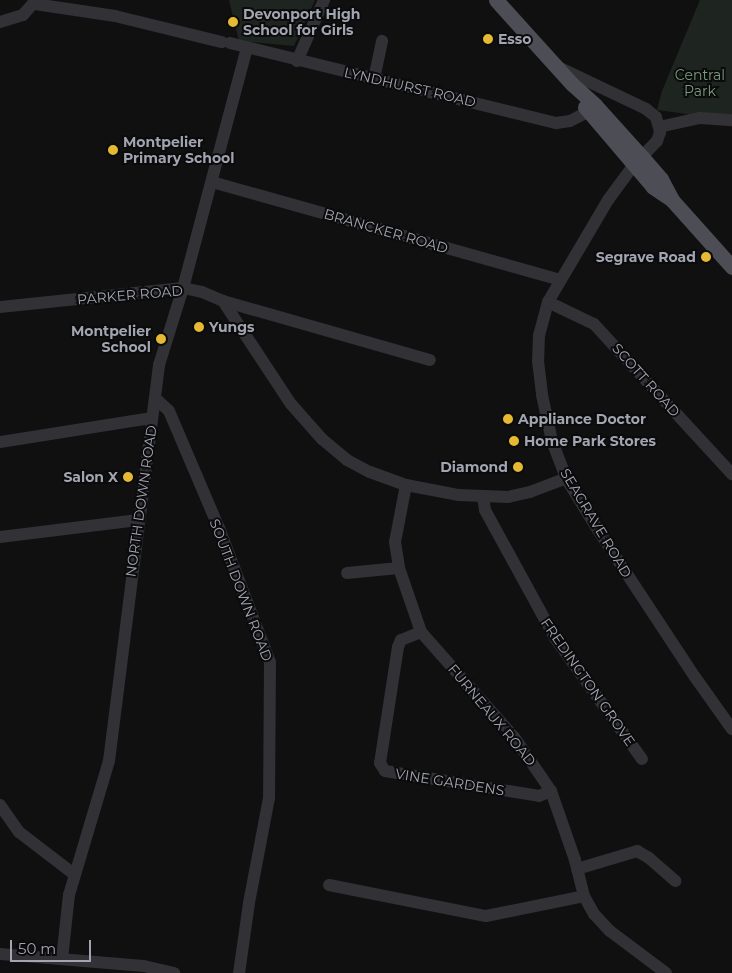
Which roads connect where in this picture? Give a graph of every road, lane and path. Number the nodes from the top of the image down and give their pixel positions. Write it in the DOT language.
graph roads {
  1 [pos="324,0"];
  2 [pos="496,0"];
  3 [pos="35,2"];
  4 [pos="0,22"];
  5 [pos="382,41"];
  6 [pos="247,48"];
  7 [pos="297,61"];
  8 [pos="556,66"];
  9 [pos="374,79"];
  10 [pos="572,84"];
  11 [pos="588,112"];
  12 [pos="732,120"];
  13 [pos="659,127"];
  14 [pos="638,161"];
  15 [pos="212,182"];
  16 [pos="732,267"];
  17 [pos="560,280"];
  18 [pos="183,288"];
  19 [pos="223,301"];
  20 [pos="548,302"];
  21 [pos="0,306"];
  22 [pos="430,360"];
  23 [pos="155,398"];
  24 [pos="152,418"];
  25 [pos="0,442"];
  26 [pos="732,474"];
  27 [pos="566,478"];
  28 [pos="406,485"];
  29 [pos="483,497"];
  30 [pos="138,520"];
  31 [pos="0,537"];
  32 [pos="399,568"];
  33 [pos="347,573"];
  34 [pos="421,632"];
  35 [pos="732,728"];
  36 [pos="642,759"];
  37 [pos="551,791"];
  38 [pos="0,805"];
  39 [pos="577,869"];
  40 [pos="74,874"];
  41 [pos="658,884"];
  42 [pos="329,885"];
  43 [pos="584,896"];
  44 [pos="0,954"];
  45 [pos="62,959"];
  46 [pos="650,968"];
  47 [pos="174,973"];
  48 [pos="239,973"];
  49 [pos="666,973"];
  1 -- 7 [label="street"];
  2 -- 8 [label="main road"];
  3 -- 4 [label="street"];
  3 -- 6 [label="street, LYNDHURST ROAD"];
  5 -- 9 [label="street"];
  6 -- 7 [label="street, LYNDHURST ROAD"];
  6 -- 15 [label="street, NORTH DOWN ROAD"];
  7 -- 9 [label="street, LYNDHURST ROAD"];
  8 -- 10 [label="main road"];
  8 -- 13 [label="street"];
  9 -- 11 [label="street, LYNDHURST ROAD"];
  10 -- 11 [label="main road"];
  10 -- 14 [label="main road"];
  11 -- 14 [label="main road"];
  12 -- 13 [label="street"];
  13 -- 14 [label="street, SEAGRAVE ROAD"];
  14 -- 16 [label="main road"];
  14 -- 17 [label="street, SEAGRAVE ROAD"];
  15 -- 17 [label="street, BRANCKER ROAD"];
  15 -- 18 [label="street, NORTH DOWN ROAD"];
  17 -- 20 [label="street, SEAGRAVE ROAD"];
  18 -- 19 [label="street, PARKER ROAD"];
  18 -- 21 [label="street, PARKER ROAD"];
  18 -- 23 [label="street, NORTH DOWN ROAD"];
  19 -- 22 [label="street, PARKER ROAD"];
  19 -- 28 [label="street"];
  20 -- 26 [label="street, SCOTT ROAD"];
  20 -- 27 [label="street, SEAGRAVE ROAD"];
  23 -- 24 [label="street, NORTH DOWN ROAD"];
  23 -- 48 [label="street, SOUTH DOWN ROAD"];
  24 -- 25 [label="street"];
  24 -- 30 [label="street, NORTH DOWN ROAD"];
  27 -- 29 [label="street"];
  27 -- 35 [label="street, SEAGRAVE ROAD"];
  28 -- 29 [label="street"];
  28 -- 32 [label="street, FURNEAUX ROAD"];
  29 -- 36 [label="street, FREDINGTON GROVE"];
  30 -- 31 [label="street"];
  30 -- 40 [label="street, NORTH DOWN ROAD"];
  32 -- 33 [label="street"];
  32 -- 34 [label="street, FURNEAUX ROAD"];
  34 -- 37 [label="street, FURNEAUX ROAD"];
  34 -- 37 [label="street, VINE GARDENS"];
  37 -- 39 [label="street, FURNEAUX ROAD"];
  38 -- 40 [label="street"];
  39 -- 41 [label="street"];
  39 -- 43 [label="street, FURNEAUX ROAD"];
  40 -- 45 [label="street, NORTH DOWN ROAD"];
  42 -- 43 [label="street"];
  43 -- 46 [label="street, FURNEAUX ROAD"];
  44 -- 45 [label="street"];
  45 -- 47 [label="street"];
  46 -- 49 [label="street, FURNEAUX ROAD"];
}
